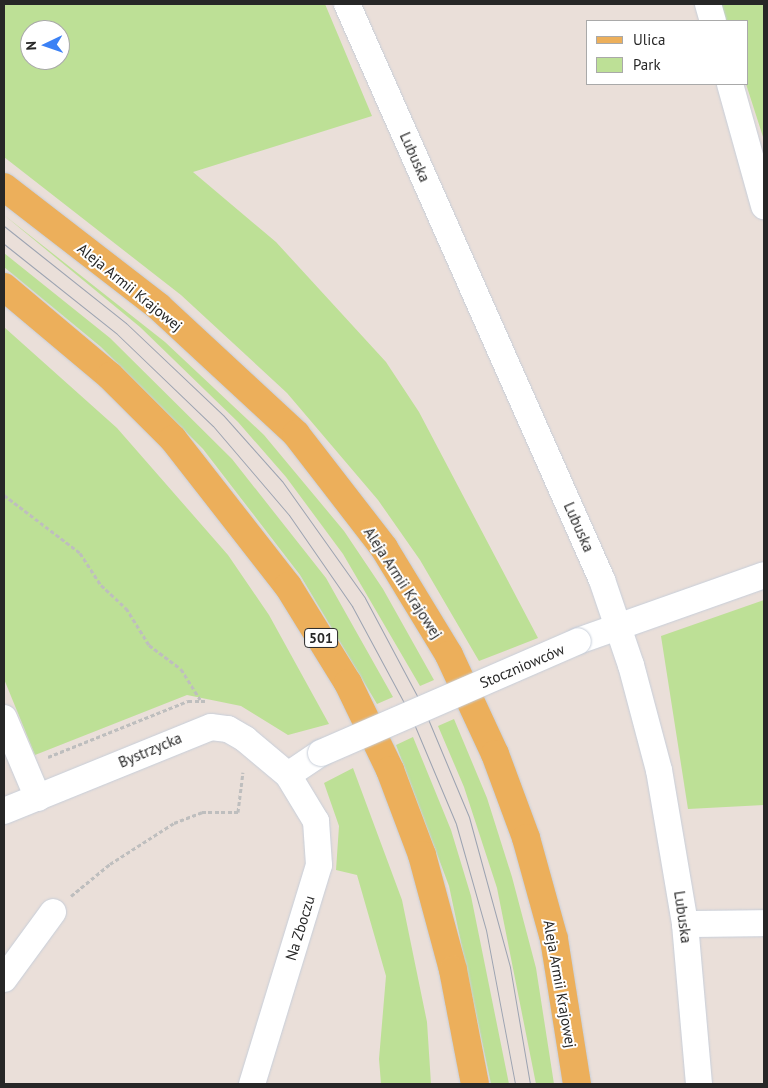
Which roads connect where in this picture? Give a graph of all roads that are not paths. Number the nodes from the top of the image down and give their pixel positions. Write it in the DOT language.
graph roads {
  1 [pos="347,4"];
  2 [pos="708,4"];
  3 [pos="713,20"];
  4 [pos="730,85"];
  5 [pos="4,187"];
  6 [pos="764,206"];
  7 [pos="4,287"];
  8 [pos="764,576"];
  9 [pos="617,625"];
  10 [pos="4,718"];
  11 [pos="288,775"];
  12 [pos="38,798"];
  13 [pos="4,811"];
  14 [pos="53,912"];
  15 [pos="764,923"];
  16 [pos="685,924"];
  17 [pos="4,979"];
  18 [pos="252,1084"];
  19 [pos="475,1084"];
  20 [pos="576,1084"];
  21 [pos="699,1084"];
  1 -- 9 [label="street, Lubuska"];
  2 -- 3 [label="street"];
  4 -- 6 [label="street"];
  5 -- 20 [label="main road, Aleja Armii Krajowej"];
  7 -- 19 [label="main road, 501"];
  8 -- 9 [label="street, Stoczniowców"];
  9 -- 11 [label="street, Stoczniowców, bridge"];
  9 -- 16 [label="street, Lubuska"];
  10 -- 12 [label="street"];
  11 -- 12 [label="street, Bystrzycka"];
  11 -- 18 [label="street, Na Zboczu"];
  12 -- 13 [label="street, Bystrzycka"];
  14 -- 17 [label="street"];
  15 -- 16 [label="street"];
  16 -- 21 [label="street, Lubuska"];
}
